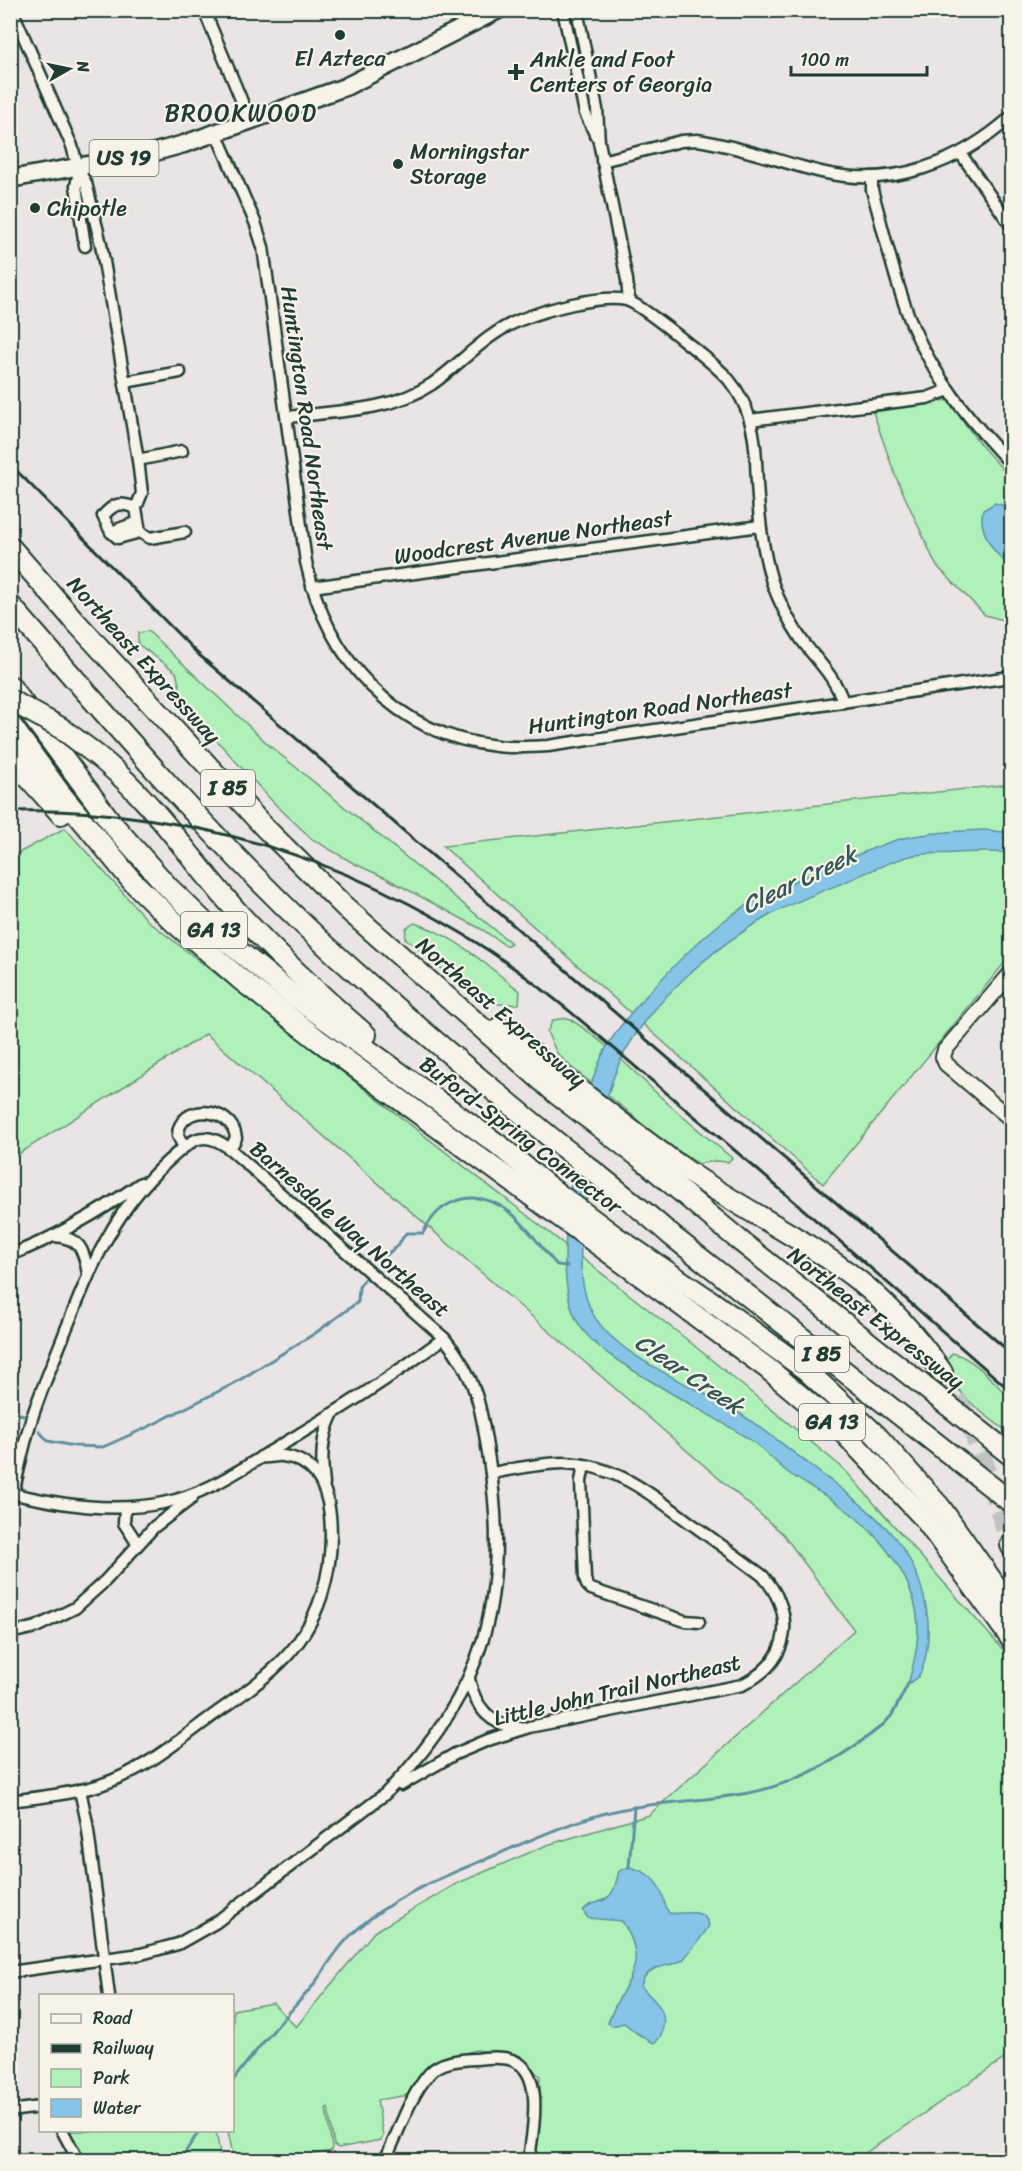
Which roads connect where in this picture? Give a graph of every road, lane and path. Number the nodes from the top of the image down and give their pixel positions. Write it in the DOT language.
graph roads {
  1 [pos="12,10"];
  2 [pos="204,10"];
  3 [pos="498,10"];
  4 [pos="563,10"];
  5 [pos="577,10"];
  6 [pos="1011,116"];
  7 [pos="250,121"];
  8 [pos="216,133"];
  9 [pos="599,142"];
  10 [pos="961,154"];
  11 [pos="603,161"];
  12 [pos="78,168"];
  13 [pos="872,177"];
  14 [pos="10,179"];
  15 [pos="1011,227"];
  16 [pos="85,246"];
  17 [pos="629,301"];
  18 [pos="180,372"];
  19 [pos="125,382"];
  20 [pos="949,390"];
  21 [pos="287,417"];
  22 [pos="750,420"];
  23 [pos="182,451"];
  24 [pos="138,460"];
  25 [pos="1011,465"];
  26 [pos="136,508"];
  27 [pos="760,526"];
  28 [pos="139,527"];
  29 [pos="185,532"];
  30 [pos="10,547"];
  31 [pos="312,587"];
  32 [pos="10,605"];
  33 [pos="1011,674"];
  34 [pos="10,686"];
  35 [pos="10,700"];
  36 [pos="843,702"];
  37 [pos="10,724"];
  38 [pos="10,757"];
  39 [pos="132,881"];
  40 [pos="1011,972"];
  41 [pos="1011,1120"];
  42 [pos="467,1123"];
  43 [pos="184,1147"];
  44 [pos="230,1149"];
  45 [pos="643,1150"];
  46 [pos="150,1177"];
  47 [pos="541,1191"];
  48 [pos="53,1236"];
  49 [pos="611,1243"];
  50 [pos="10,1255"];
  51 [pos="88,1274"];
  52 [pos="444,1338"];
  53 [pos="942,1372"];
  54 [pos="332,1415"];
  55 [pos="1011,1456"];
  56 [pos="261,1457"];
  57 [pos="584,1465"];
  58 [pos="491,1473"];
  59 [pos="324,1484"];
  60 [pos="203,1491"];
  61 [pos="11,1493"];
  62 [pos="1011,1503"];
  63 [pos="125,1508"];
  64 [pos="137,1543"];
  65 [pos="1011,1610"];
  66 [pos="699,1622"];
  67 [pos="10,1633"];
  68 [pos="1011,1640"];
  69 [pos="469,1679"];
  70 [pos="526,1729"];
  71 [pos="80,1790"];
  72 [pos="385,1794"];
  73 [pos="10,1801"];
  74 [pos="106,1959"];
  75 [pos="10,1972"];
  76 [pos="109,1994"];
  77 [pos="39,2107"];
  78 [pos="10,2111"];
  79 [pos="63,2132"];
  80 [pos="78,2160"];
  81 [pos="385,2160"];
  82 [pos="528,2160"];
  1 -- 12 [label="street"];
  2 -- 7 [label="street"];
  3 -- 7 [label="highway, US 19"];
  4 -- 9 [label="street"];
  5 -- 9 [label="street"];
  6 -- 10 [label="street"];
  7 -- 8 [label="highway, US 19"];
  8 -- 12 [label="highway, US 19"];
  8 -- 21 [label="street, Huntington Road Northeast"];
  9 -- 11 [label="street"];
  10 -- 13 [label="street"];
  10 -- 15 [label="street"];
  11 -- 13 [label="street"];
  11 -- 17 [label="street"];
  12 -- 14 [label="highway, US 19"];
  12 -- 16 [label="street"];
  12 -- 19 [label="street"];
  13 -- 20 [label="street"];
  17 -- 21 [label="street"];
  17 -- 22 [label="street"];
  18 -- 19 [label="street"];
  19 -- 24 [label="street"];
  20 -- 22 [label="street"];
  20 -- 25 [label="street"];
  21 -- 31 [label="street, Huntington Road Northeast"];
  22 -- 27 [label="street"];
  23 -- 24 [label="street"];
  24 -- 26 [label="street"];
  26 -- 28 [label="street"];
  26 -- 28 [label="street"];
  27 -- 31 [label="street, Woodcrest Avenue Northeast"];
  27 -- 36 [label="street"];
  28 -- 29 [label="street"];
  30 -- 45 [label="highway, Northeast Expressway / I 85"];
  31 -- 36 [label="street, Huntington Road Northeast"];
  32 -- 62 [label="highway, I 85"];
  33 -- 36 [label="street, Huntington Road Northeast"];
  34 -- 42 [label="highway, Buford-Spring Connector / GA 13"];
  35 -- 42 [label="highway, bridge"];
  37 -- 39 [label="highway, Buford-Spring Connector / GA 13"];
  38 -- 39 [label="highway"];
  39 -- 47 [label="highway, Buford-Spring Connector / GA 13"];
  40 -- 41 [label="street"];
  42 -- 47 [label="highway, Buford-Spring Connector / GA 13"];
  43 -- 44 [label="street, Barnesdale Way Northeast"];
  43 -- 44 [label="street, Barnesdale Way Northeast"];
  43 -- 46 [label="street, Barnesdale Way Northeast"];
  44 -- 52 [label="street, Barnesdale Way Northeast"];
  45 -- 53 [label="highway"];
  45 -- 55 [label="highway, Northeast Expressway / I 85"];
  46 -- 48 [label="street"];
  46 -- 51 [label="street"];
  47 -- 49 [label="highway, Buford-Spring Connector / GA 13"];
  48 -- 50 [label="street"];
  48 -- 51 [label="street"];
  49 -- 65 [label="highway, Buford-Spring Connector / GA 13"];
  49 -- 68 [label="highway, Buford-Spring Connector / GA 13"];
  51 -- 61 [label="street"];
  52 -- 54 [label="street"];
  52 -- 58 [label="street, Barnesdale Way Northeast"];
  54 -- 56 [label="street"];
  54 -- 59 [label="street"];
  56 -- 59 [label="street"];
  56 -- 60 [label="street"];
  57 -- 58 [label="street, Little John Trail Northeast"];
  57 -- 66 [label="street"];
  57 -- 70 [label="street, Little John Trail Northeast"];
  58 -- 69 [label="street, Barnesdale Way Northeast"];
  59 -- 71 [label="street"];
  60 -- 63 [label="street"];
  60 -- 64 [label="street"];
  61 -- 63 [label="street"];
  63 -- 64 [label="street"];
  64 -- 67 [label="street"];
  69 -- 70 [label="street"];
  69 -- 72 [label="street, Barnesdale Way Northeast"];
  70 -- 72 [label="street, Little John Trail Northeast"];
  71 -- 73 [label="street"];
  71 -- 74 [label="street"];
  72 -- 74 [label="street"];
  74 -- 75 [label="street"];
  74 -- 76 [label="street"];
  77 -- 78 [label="street"];
  79 -- 80 [label="street"];
  81 -- 82 [label="street"];
}
